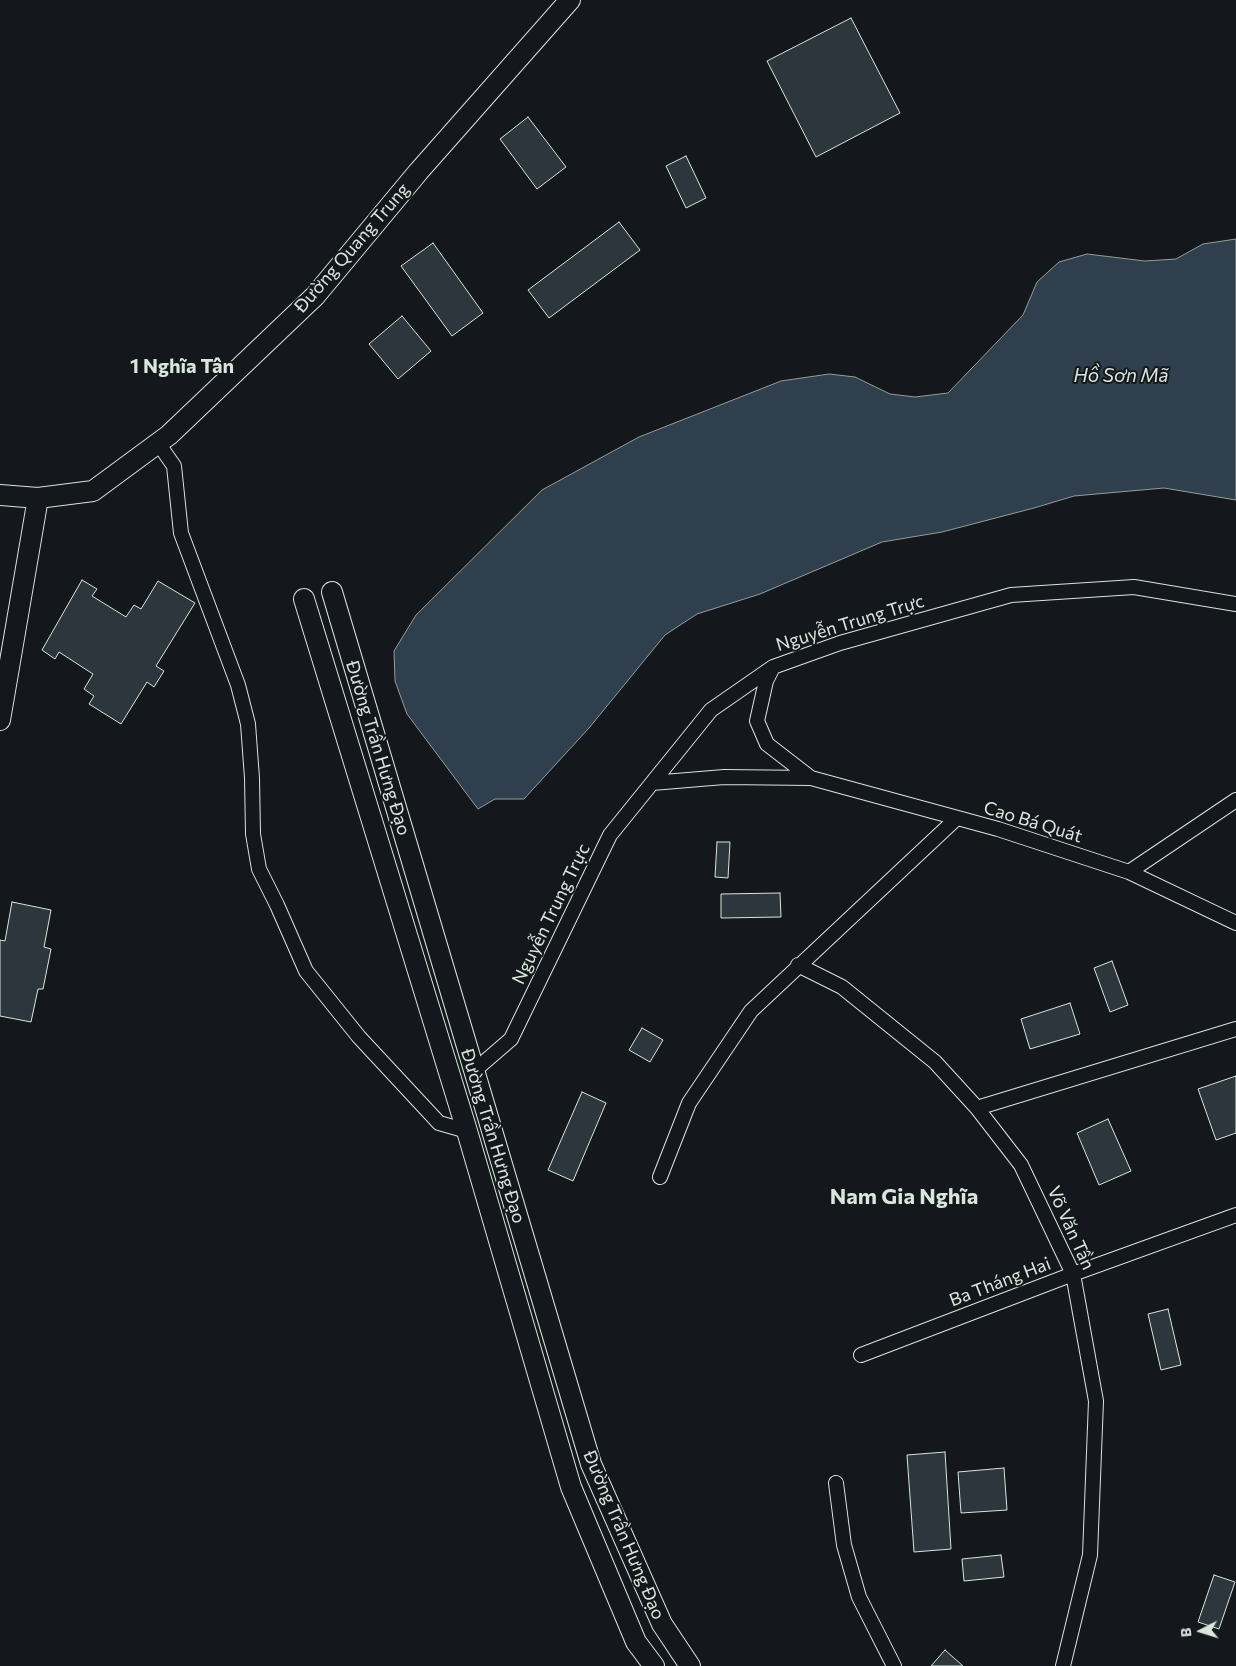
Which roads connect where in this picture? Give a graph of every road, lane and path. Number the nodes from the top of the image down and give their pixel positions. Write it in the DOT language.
graph roads {
  1 [pos="570,0"];
  2 [pos="158,443"];
  3 [pos="0,495"];
  4 [pos="38,498"];
  5 [pos="332,592"];
  6 [pos="304,599"];
  7 [pos="1236,604"];
  8 [pos="773,666"];
  9 [pos="0,720"];
  10 [pos="386,775"];
  11 [pos="811,778"];
  12 [pos="360,783"];
  13 [pos="652,783"];
  14 [pos="1236,800"];
  15 [pos="957,818"];
  16 [pos="1129,872"];
  17 [pos="1236,923"];
  18 [pos="798,965"];
  19 [pos="1236,1029"];
  20 [pos="474,1071"];
  21 [pos="450,1078"];
  22 [pos="976,1108"];
  23 [pos="467,1131"];
  24 [pos="660,1177"];
  25 [pos="1236,1215"];
  26 [pos="1074,1274"];
  27 [pos="861,1355"];
  28 [pos="836,1483"];
  29 [pos="654,1666"];
  30 [pos="690,1666"];
  31 [pos="894,1666"];
  32 [pos="1063,1666"];
  1 -- 2 [label="street, Đường Quang Trung"];
  2 -- 4 [label="street, Đường Quang Trung"];
  2 -- 23 [label="street"];
  3 -- 4 [label="street, Đường Quang Trung"];
  4 -- 9 [label="street"];
  5 -- 10 [label="street, Đường Trần Hưng Đạo"];
  6 -- 12 [label="street, Đường Trần Hưng Đạo"];
  7 -- 8 [label="street, Nguyễn Trung Trực"];
  8 -- 11 [label="street, Cao Bá Quát"];
  8 -- 13 [label="street, Nguyễn Trung Trực"];
  10 -- 12 [label="street"];
  10 -- 20 [label="street, Đường Trần Hưng Đạo"];
  11 -- 13 [label="street, Cao Bá Quát"];
  11 -- 15 [label="street, Cao Bá Quát"];
  12 -- 21 [label="street, Đường Trần Hưng Đạo"];
  13 -- 20 [label="street, Nguyễn Trung Trực"];
  14 -- 16 [label="street"];
  15 -- 16 [label="street, Cao Bá Quát"];
  15 -- 18 [label="street"];
  16 -- 17 [label="street, Cao Bá Quát"];
  18 -- 22 [label="street, Võ Văn Tần"];
  18 -- 24 [label="street"];
  19 -- 22 [label="street"];
  20 -- 21 [label="street"];
  20 -- 30 [label="street, Đường Trần Hưng Đạo"];
  21 -- 23 [label="street, Đường Trần Hưng Đạo"];
  22 -- 26 [label="street, Võ Văn Tần"];
  23 -- 29 [label="street, Đường Trần Hưng Đạo"];
  25 -- 26 [label="street, Ba Tháng Hai"];
  26 -- 27 [label="street, Ba Tháng Hai"];
  26 -- 32 [label="street, Võ Văn Tần"];
  28 -- 31 [label="street"];
}
